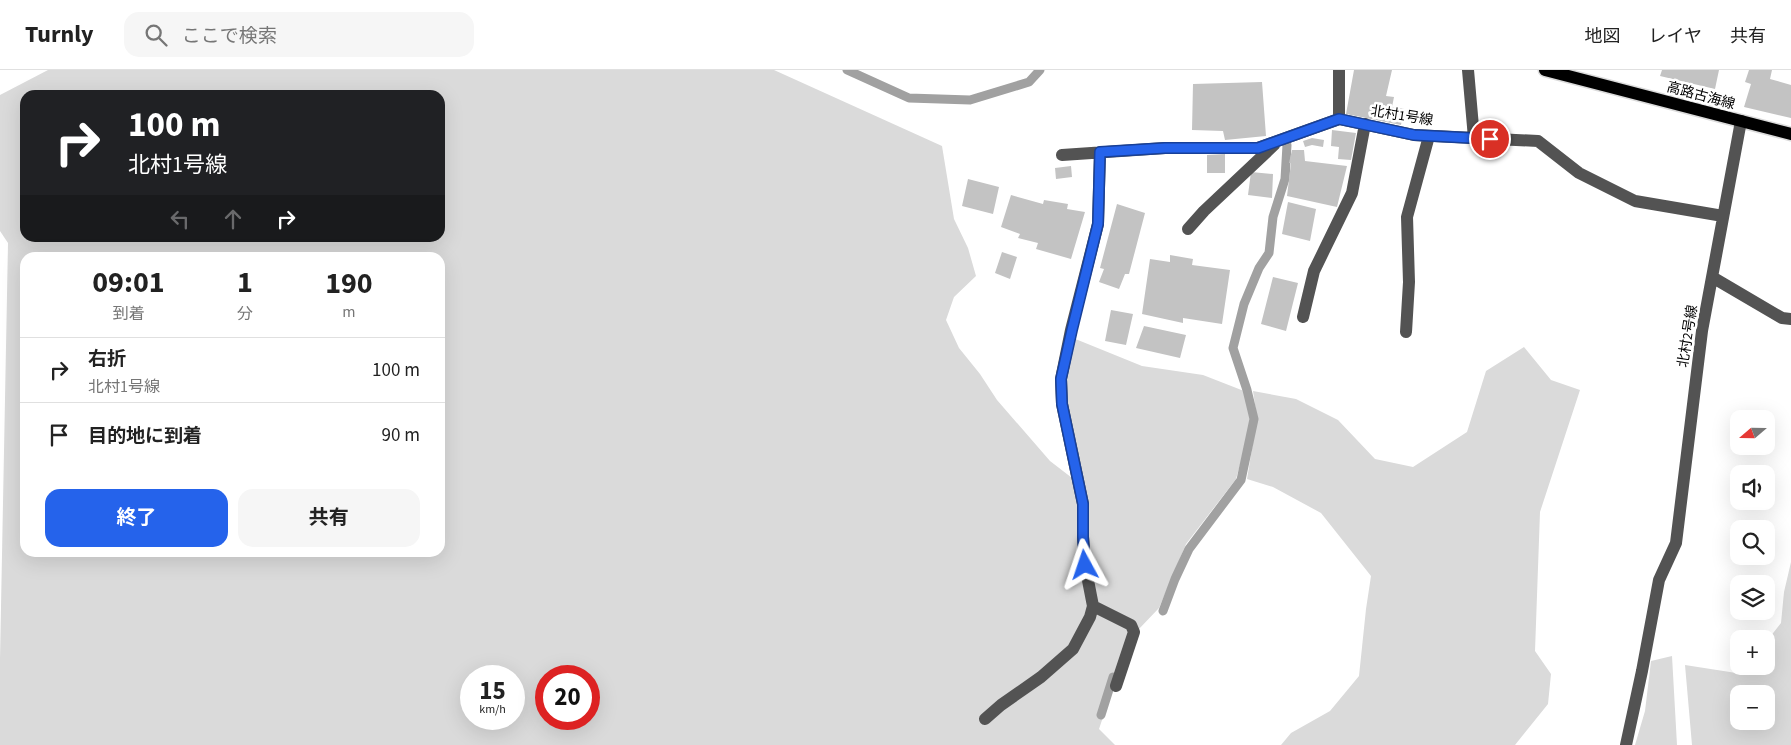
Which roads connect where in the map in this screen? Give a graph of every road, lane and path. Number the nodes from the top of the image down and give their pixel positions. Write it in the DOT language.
graph roads {
  1 [pos="1339,70"];
  2 [pos="1468,70"];
  3 [pos="1545,70"];
  4 [pos="1339,119"];
  5 [pos="1741,121"];
  6 [pos="1365,124"];
  7 [pos="1791,134"];
  8 [pos="1429,136"];
  9 [pos="1474,138"];
  10 [pos="1277,141"];
  11 [pos="1100,152"];
  12 [pos="1062,155"];
  13 [pos="1723,216"];
  14 [pos="1188,229"];
  15 [pos="1712,276"];
  16 [pos="1304,317"];
  17 [pos="1791,319"];
  18 [pos="1406,332"];
  19 [pos="1093,606"];
  20 [pos="1116,686"];
  21 [pos="985,719"];
  22 [pos="1626,745"];
  1 -- 4 [label="street"];
  2 -- 9 [label="street"];
  3 -- 5 [label="main road, 高路古海線"];
  4 -- 6 [label="street, 北村1号線"];
  4 -- 10 [label="street"];
  5 -- 7 [label="main road, 高路古海線"];
  5 -- 13 [label="street, 北村2号線"];
  6 -- 8 [label="street, 北村1号線"];
  6 -- 16 [label="street"];
  8 -- 9 [label="street, 北村1号線"];
  8 -- 18 [label="street"];
  9 -- 13 [label="street, 北村1号線"];
  10 -- 11 [label="street"];
  10 -- 14 [label="street"];
  11 -- 12 [label="street"];
  11 -- 19 [label="street"];
  13 -- 15 [label="street, 北村2号線"];
  15 -- 17 [label="street"];
  15 -- 22 [label="street, 北村2号線"];
  19 -- 20 [label="street"];
  19 -- 21 [label="street"];
}
